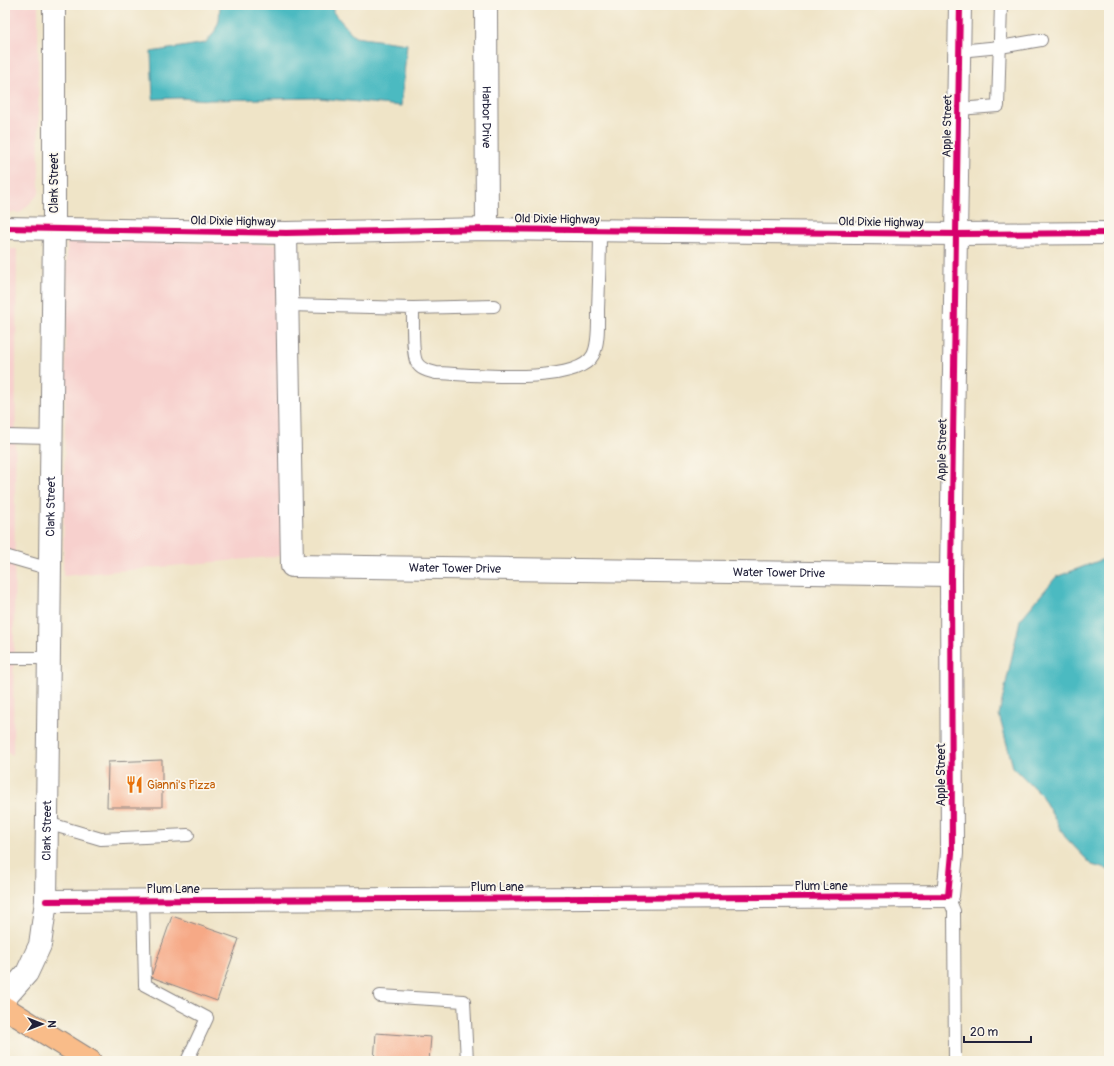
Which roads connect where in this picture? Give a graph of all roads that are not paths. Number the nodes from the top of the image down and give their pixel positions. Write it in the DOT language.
graph roads {
  1 [pos="54,5"];
  2 [pos="486,5"];
  3 [pos="960,5"];
  4 [pos="1001,5"];
  5 [pos="1041,40"];
  6 [pos="1000,47"];
  7 [pos="959,51"];
  8 [pos="958,109"];
  9 [pos="5,228"];
  10 [pos="54,228"];
  11 [pos="487,229"];
  12 [pos="600,231"];
  13 [pos="286,233"];
  14 [pos="1109,233"];
  15 [pos="956,234"];
  16 [pos="287,305"];
  17 [pos="494,306"];
  18 [pos="412,308"];
  19 [pos="5,436"];
  20 [pos="52,437"];
  21 [pos="5,556"];
  22 [pos="50,569"];
  23 [pos="951,576"];
  24 [pos="5,658"];
  25 [pos="49,658"];
  26 [pos="47,822"];
  27 [pos="188,835"];
  28 [pos="948,896"];
  29 [pos="143,900"];
  30 [pos="46,901"];
  31 [pos="380,996"];
  32 [pos="5,998"];
  33 [pos="5,1008"];
  34 [pos="953,1060"];
  35 [pos="90,1061"];
  36 [pos="187,1061"];
  37 [pos="467,1061"];
  1 -- 10 [label="street, Clark Street"];
  2 -- 11 [label="street, Harbor Drive"];
  3 -- 7 [label="street, Apple Street"];
  4 -- 6 [label="lane"];
  5 -- 6 [label="lane"];
  6 -- 7 [label="lane"];
  6 -- 8 [label="lane"];
  7 -- 8 [label="street, Apple Street"];
  8 -- 15 [label="street, Apple Street"];
  9 -- 10 [label="street, Old Dixie Highway"];
  10 -- 13 [label="street, Old Dixie Highway"];
  10 -- 20 [label="street, Clark Street"];
  11 -- 12 [label="street, Old Dixie Highway"];
  11 -- 13 [label="street, Old Dixie Highway"];
  12 -- 15 [label="street, Old Dixie Highway"];
  12 -- 18 [label="lane"];
  13 -- 16 [label="street, Water Tower Drive"];
  14 -- 15 [label="street, Old Dixie Highway"];
  15 -- 23 [label="street, Apple Street"];
  16 -- 18 [label="lane"];
  16 -- 23 [label="street, Water Tower Drive"];
  17 -- 18 [label="lane"];
  19 -- 20 [label="lane"];
  20 -- 22 [label="street, Clark Street"];
  21 -- 22 [label="lane"];
  22 -- 25 [label="street, Clark Street"];
  23 -- 28 [label="street, Apple Street"];
  24 -- 25 [label="lane"];
  25 -- 26 [label="street, Clark Street"];
  26 -- 27 [label="lane"];
  26 -- 30 [label="street, Clark Street"];
  28 -- 29 [label="street, Plum Lane"];
  28 -- 34 [label="lane"];
  29 -- 30 [label="street, Plum Lane"];
  29 -- 36 [label="lane"];
  30 -- 32 [label="street, Clark Street"];
  31 -- 37 [label="lane"];
  33 -- 35 [label="highway"];
}
